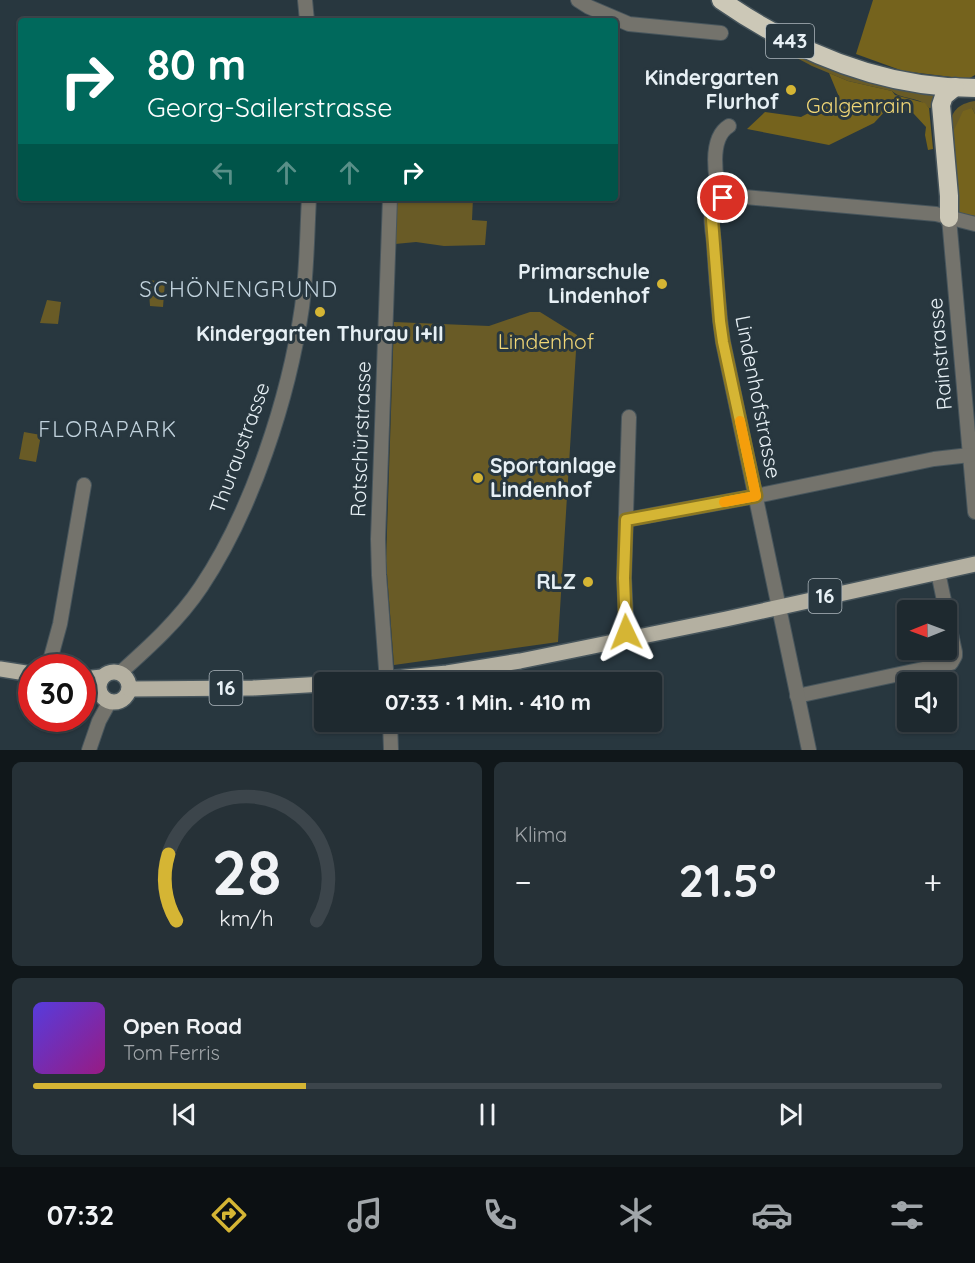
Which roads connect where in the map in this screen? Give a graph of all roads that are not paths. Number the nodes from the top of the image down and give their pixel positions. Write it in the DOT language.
graph roads {
  1 [pos="305,0"];
  2 [pos="578,0"];
  3 [pos="721,0"];
  4 [pos="307,18"];
  5 [pos="615,18"];
  6 [pos="618,19"];
  7 [pos="721,33"];
  8 [pos="955,87"];
  9 [pos="975,88"];
  10 [pos="729,126"];
  11 [pos="723,198"];
  12 [pos="309,201"];
  13 [pos="390,201"];
  14 [pos="949,218"];
  15 [pos="975,224"];
  16 [pos="629,417"];
  17 [pos="970,455"];
  18 [pos="84,485"];
  19 [pos="756,496"];
  20 [pos="975,512"];
  21 [pos="626,520"];
  22 [pos="975,564"];
  23 [pos="939,572"];
  24 [pos="944,600"];
  25 [pos="779,606"];
  26 [pos="627,639"];
  27 [pos="52,654"];
  28 [pos="953,660"];
  29 [pos="0,669"];
  30 [pos="18,672"];
  31 [pos="386,672"];
  32 [pos="452,672"];
  33 [pos="120,673"];
  34 [pos="102,677"];
  35 [pos="96,678"];
  36 [pos="314,685"];
  37 [pos="129,689"];
  38 [pos="96,693"];
  39 [pos="798,696"];
  40 [pos="105,698"];
  41 [pos="390,732"];
  42 [pos="89,750"];
  43 [pos="391,750"];
  44 [pos="809,750"];
  1 -- 4 [label="street"];
  2 -- 5 [label="street"];
  3 -- 8 [label="highway, 443"];
  6 -- 7 [label="street"];
  8 -- 9 [label="highway, 443"];
  8 -- 14 [label="highway"];
  10 -- 11 [label="street"];
  11 -- 14 [label="street"];
  11 -- 19 [label="street, Lindenhofstrasse"];
  12 -- 33 [label="street, Thuraustrasse"];
  13 -- 31 [label="street, Rotschürstrasse"];
  14 -- 15 [label="street"];
  14 -- 17 [label="street, Rainstrasse"];
  16 -- 21 [label="street"];
  17 -- 19 [label="street"];
  17 -- 20 [label="street, Rainstrasse"];
  18 -- 27 [label="street"];
  19 -- 21 [label="street"];
  19 -- 25 [label="street, Lindenhofstrasse"];
  21 -- 26 [label="street"];
  22 -- 23 [label="main road, 16"];
  23 -- 24 [label="street"];
  23 -- 25 [label="main road, 16"];
  25 -- 26 [label="main road, 16"];
  25 -- 39 [label="street, Lindenhofstrasse"];
  26 -- 32 [label="main road, 16"];
  28 -- 39 [label="street"];
  29 -- 30 [label="main road"];
  33 -- 34 [label="main road"];
  33 -- 37 [label="main road"];
  34 -- 35 [label="main road"];
  34 -- 40 [label="main road"];
  36 -- 37 [label="main road, 16"];
  37 -- 40 [label="main road"];
  38 -- 40 [label="main road"];
  39 -- 44 [label="street, Lindenhofstrasse"];
  40 -- 42 [label="street"];
  41 -- 43 [label="street"];
}
